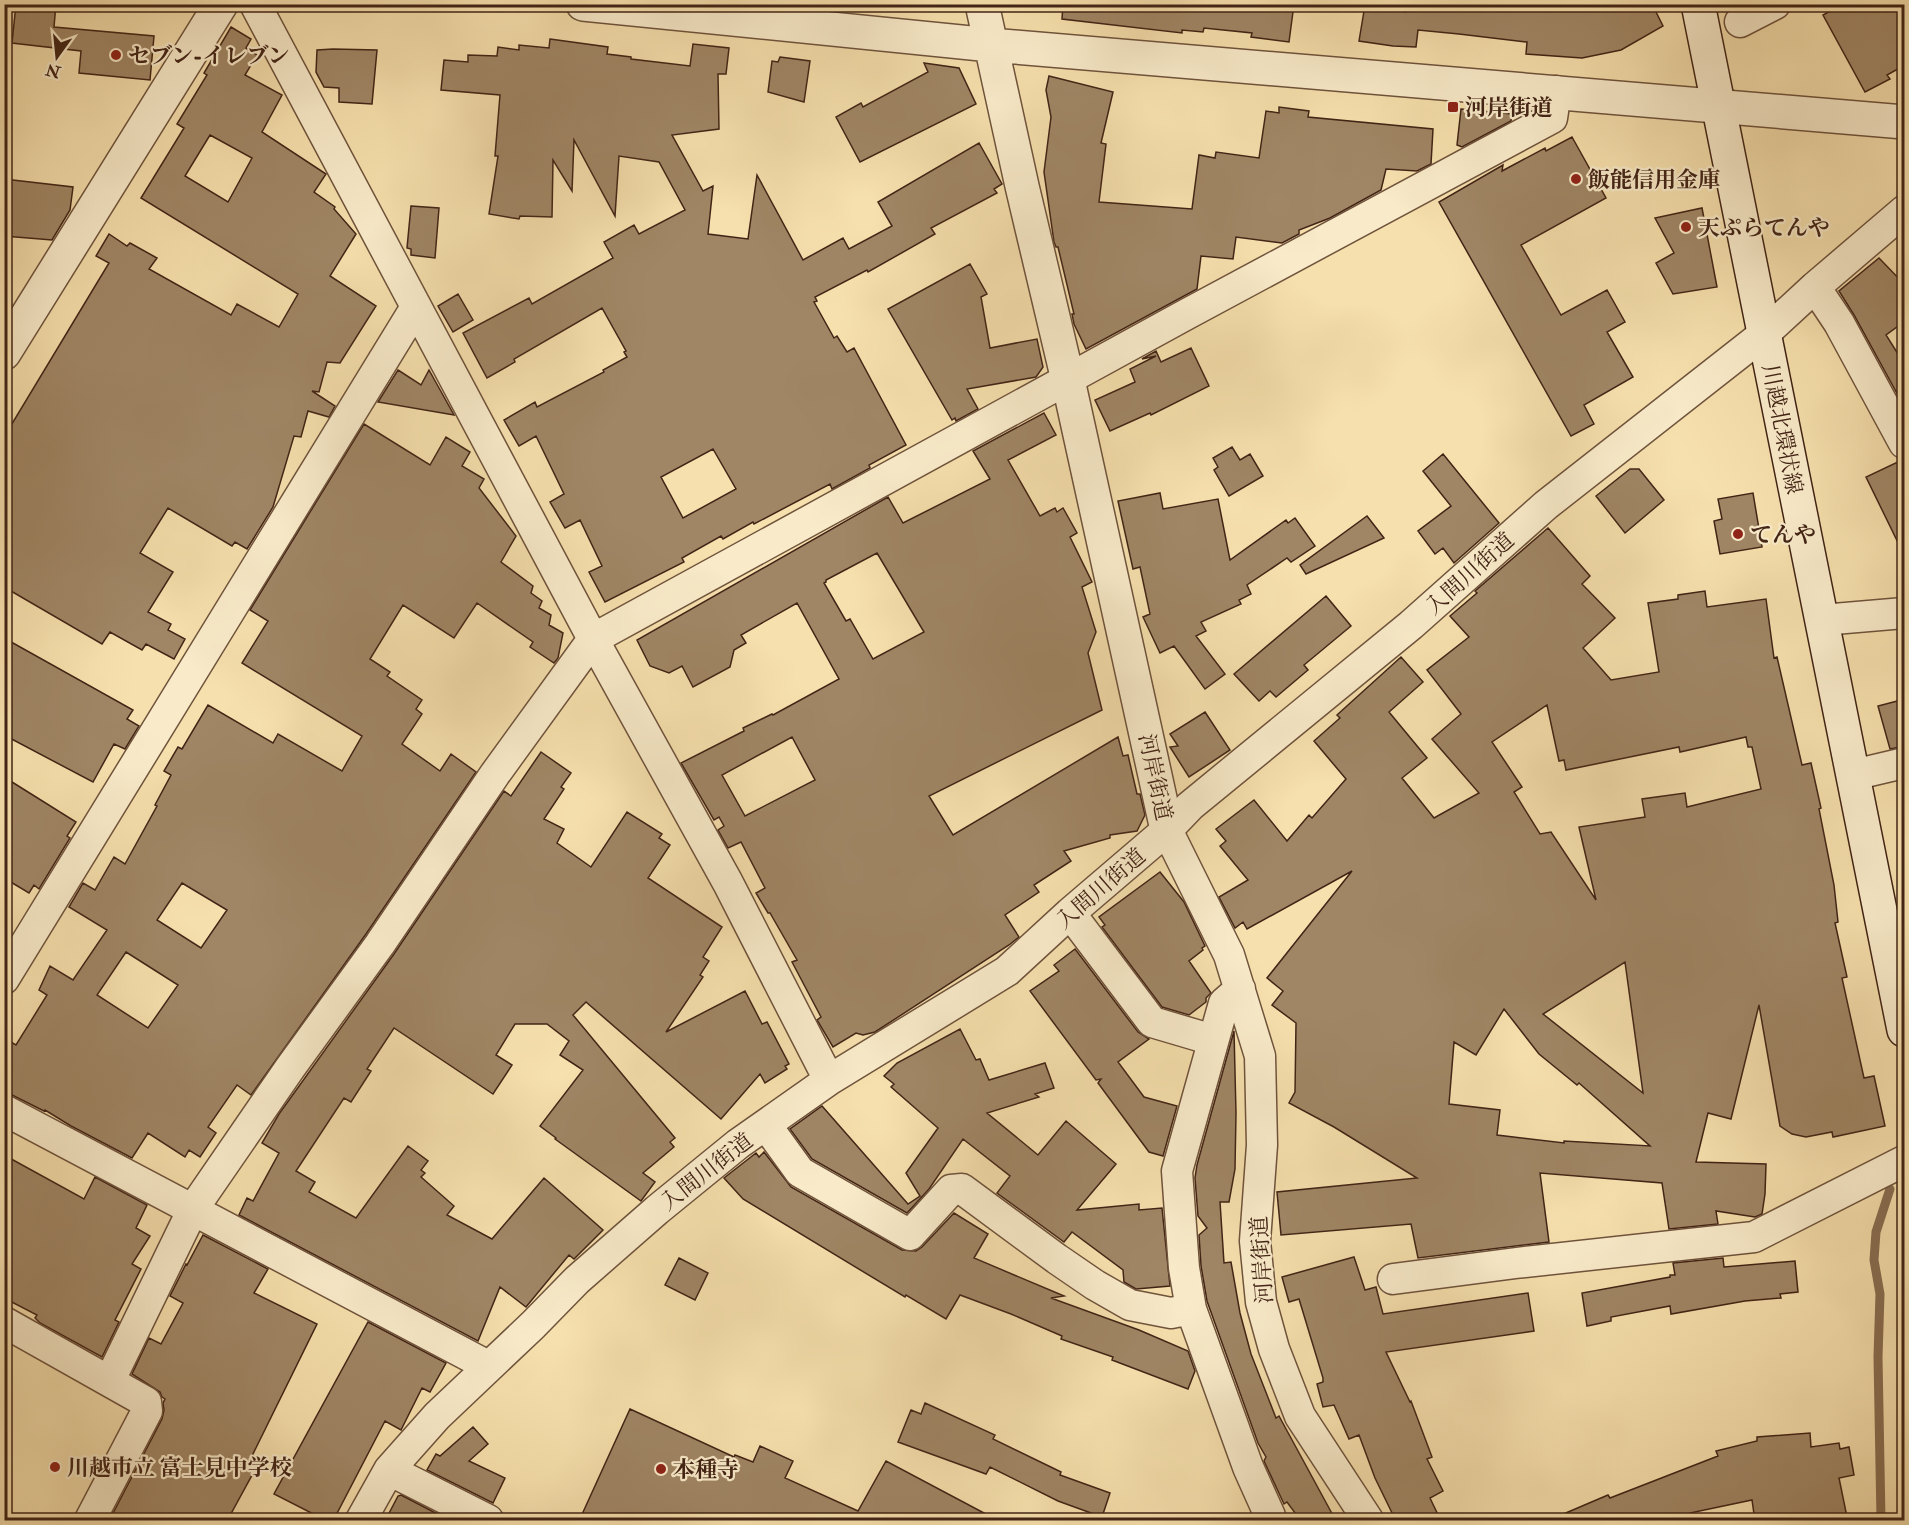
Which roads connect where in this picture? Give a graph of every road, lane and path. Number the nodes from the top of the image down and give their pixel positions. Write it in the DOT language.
graph roads {
  1 [pos="221,4"];
  2 [pos="255,4"];
  3 [pos="583,4"];
  4 [pos="982,4"];
  5 [pos="1698,4"];
  6 [pos="1775,4"];
  7 [pos="1740,22"];
  8 [pos="991,45"];
  9 [pos="1556,92"];
  10 [pos="1717,106"];
  11 [pos="1905,122"];
  12 [pos="1905,211"];
  13 [pos="1815,287"];
  14 [pos="416,307"];
  15 [pos="1764,334"];
  16 [pos="4,353"];
  17 [pos="1068,380"];
  18 [pos="1905,443"];
  19 [pos="1905,613"];
  20 [pos="1822,620"];
  21 [pos="594,639"];
  22 [pos="1905,763"];
  23 [pos="1853,775"];
  24 [pos="1167,830"];
  25 [pos="1070,913"];
  26 [pos="4,979"];
  27 [pos="1240,989"];
  28 [pos="1905,1030"];
  29 [pos="1213,1040"];
  30 [pos="829,1080"];
  31 [pos="4,1110"];
  32 [pos="766,1125"];
  33 [pos="1905,1161"];
  34 [pos="193,1209"];
  35 [pos="1393,1280"];
  36 [pos="1191,1309"];
  37 [pos="4,1322"];
  38 [pos="488,1366"];
  39 [pos="110,1380"];
  40 [pos="389,1470"];
  41 [pos="1271,1519"];
  42 [pos="90,1521"];
  43 [pos="361,1521"];
  44 [pos="488,1521"];
  45 [pos="1368,1521"];
  1 -- 16 [label="street"];
  2 -- 14 [label="street"];
  3 -- 8 [label="street"];
  4 -- 8 [label="street, 河岸街道"];
  5 -- 10 [label="street, 川越北環状線"];
  6 -- 7 [label="street"];
  8 -- 9 [label="street"];
  8 -- 17 [label="street, 河岸街道"];
  9 -- 10 [label="street"];
  9 -- 17 [label="street"];
  10 -- 11 [label="street"];
  10 -- 15 [label="street, 川越北環状線"];
  12 -- 13 [label="street, 入間川街道"];
  13 -- 15 [label="street, 入間川街道"];
  13 -- 18 [label="street"];
  14 -- 21 [label="street"];
  14 -- 26 [label="street"];
  15 -- 20 [label="street, 川越北環状線"];
  15 -- 24 [label="street, 入間川街道"];
  17 -- 21 [label="street"];
  17 -- 24 [label="street, 河岸街道"];
  19 -- 20 [label="street"];
  20 -- 23 [label="street, 川越北環状線"];
  21 -- 30 [label="street"];
  21 -- 34 [label="street"];
  22 -- 23 [label="street"];
  23 -- 28 [label="street, 川越北環状線"];
  24 -- 25 [label="street, 入間川街道"];
  24 -- 27 [label="street, 河岸街道"];
  25 -- 29 [label="street"];
  25 -- 30 [label="street, 入間川街道"];
  27 -- 29 [label="street"];
  27 -- 45 [label="street, 河岸街道"];
  29 -- 36 [label="street"];
  30 -- 32 [label="street, 入間川街道"];
  31 -- 34 [label="street"];
  32 -- 36 [label="street"];
  32 -- 38 [label="street, 入間川街道"];
  33 -- 35 [label="street"];
  34 -- 38 [label="street"];
  34 -- 39 [label="street"];
  36 -- 41 [label="street"];
  37 -- 39 [label="street"];
  38 -- 40 [label="street, 入間川街道"];
  39 -- 42 [label="street"];
  40 -- 43 [label="street, 入間川街道"];
  40 -- 44 [label="street"];
}
